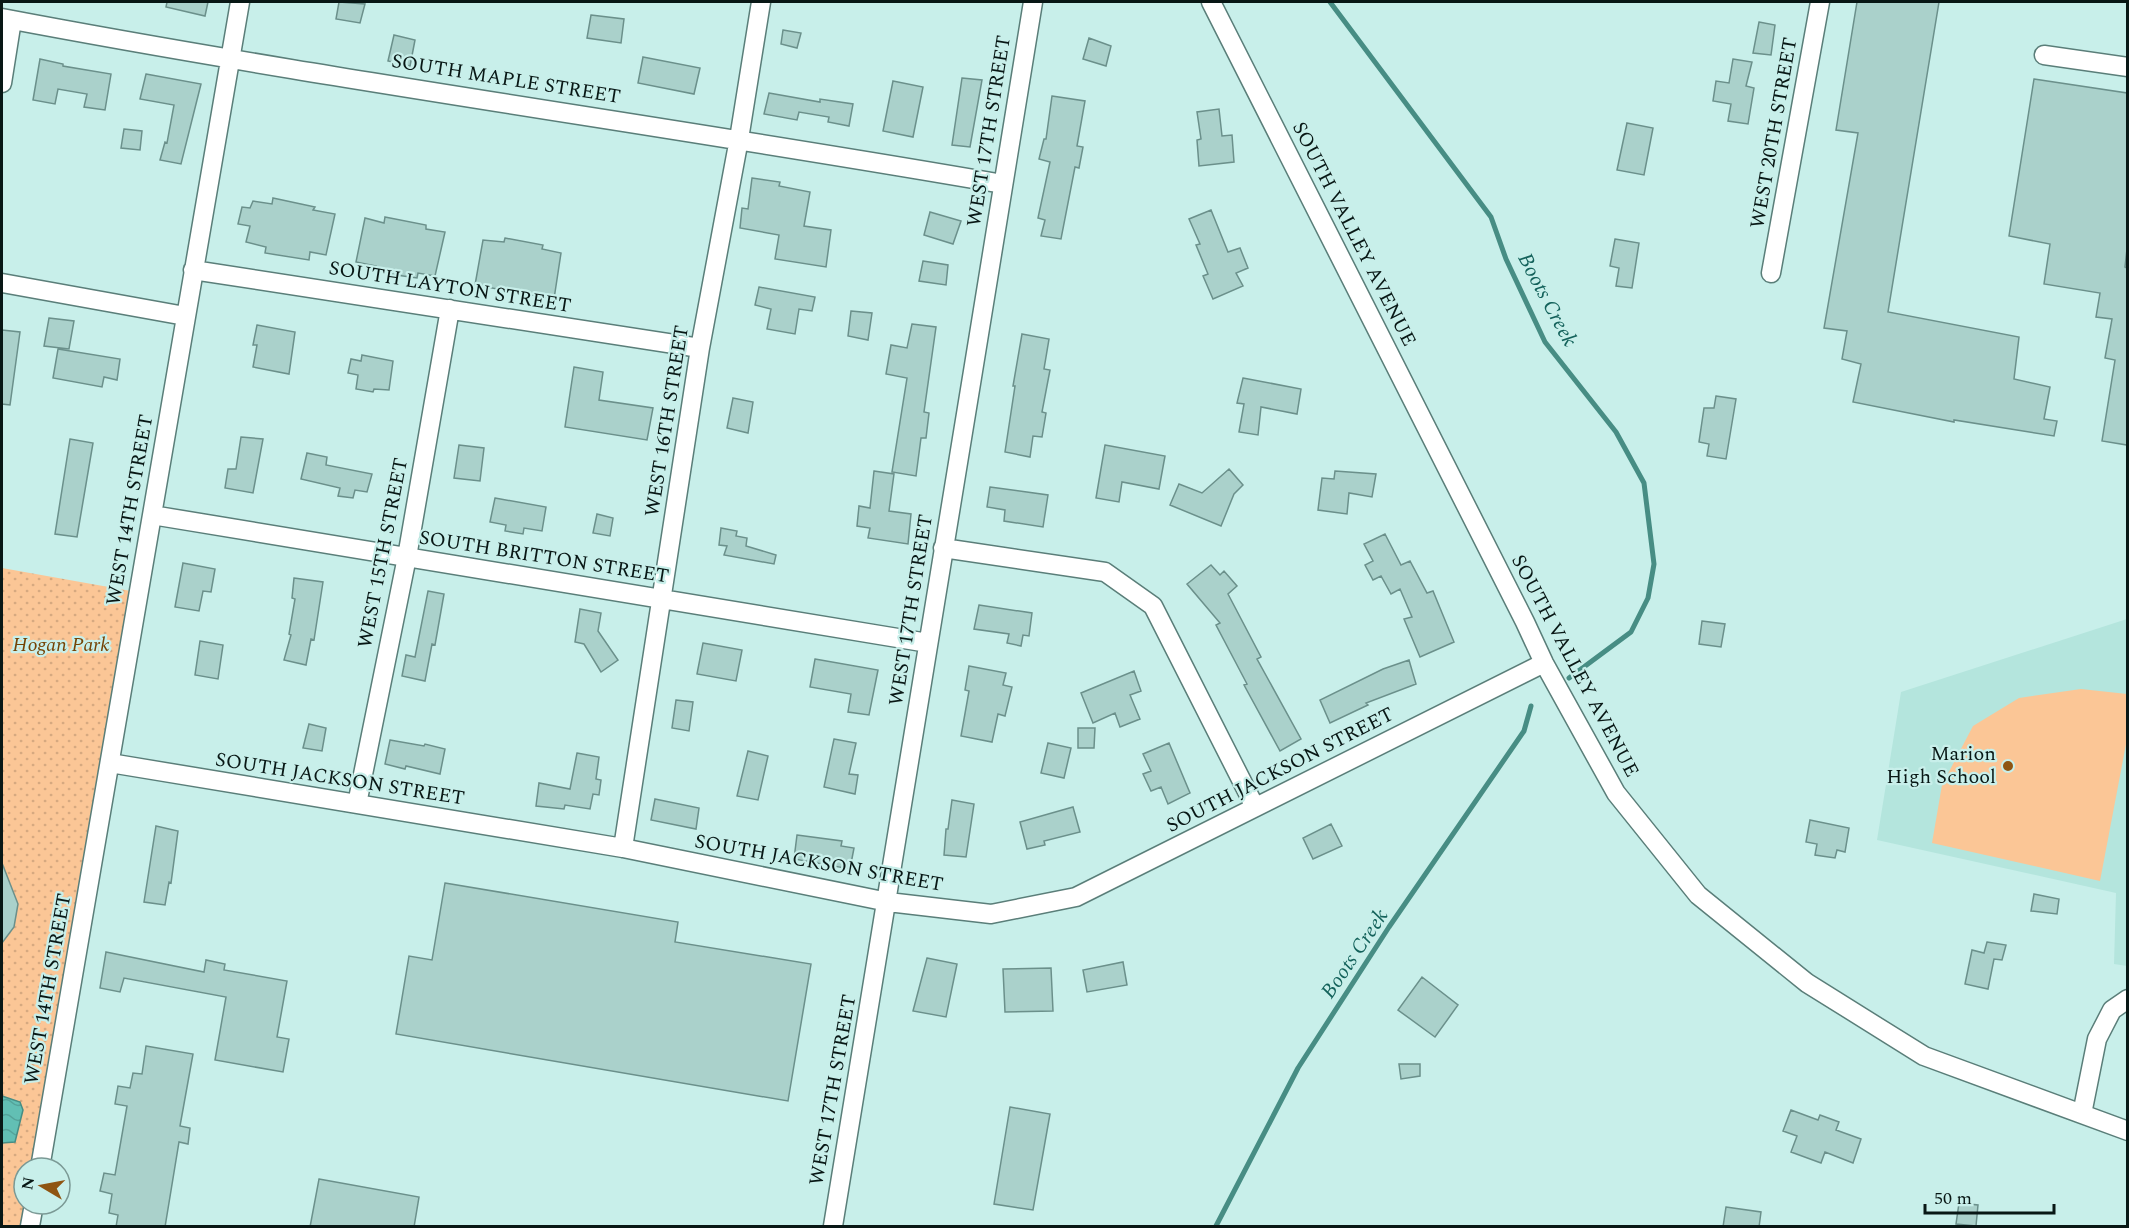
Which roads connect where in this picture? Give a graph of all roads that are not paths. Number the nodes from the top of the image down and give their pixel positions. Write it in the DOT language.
graph roads {
  1 [pos="240,2"];
  2 [pos="761,2"];
  3 [pos="1033,2"];
  4 [pos="1211,2"];
  5 [pos="1820,2"];
  6 [pos="7,19"];
  7 [pos="2044,55"];
  8 [pos="230,58"];
  9 [pos="2127,67"];
  10 [pos="2,83"];
  11 [pos="739,139"];
  12 [pos="1003,184"];
  13 [pos="193,270"];
  14 [pos="1771,273"];
  15 [pos="2,282"];
  16 [pos="450,309"];
  17 [pos="185,316"];
  18 [pos="700,348"];
  19 [pos="152,515"];
  20 [pos="943,548"];
  21 [pos="407,557"];
  22 [pos="662,599"];
  23 [pos="928,643"];
  24 [pos="1544,663"];
  25 [pos="110,763"];
  26 [pos="357,804"];
  27 [pos="1255,807"];
  28 [pos="623,848"];
  29 [pos="888,902"];
  30 [pos="2127,999"];
  31 [pos="2082,1114"];
  32 [pos="2127,1131"];
  33 [pos="42,1156"];
  34 [pos="833,1227"];
  1 -- 8 [label="street, WEST 14TH STREET"];
  2 -- 11 [label="street, WEST 16TH STREET"];
  3 -- 12 [label="street, WEST 17TH STREET"];
  4 -- 24 [label="street, SOUTH VALLEY AVENUE"];
  5 -- 14 [label="street, WEST 20TH STREET"];
  6 -- 8 [label="street, SOUTH MAPLE STREET"];
  6 -- 10 [label="street"];
  7 -- 9 [label="street"];
  8 -- 11 [label="street, SOUTH MAPLE STREET"];
  8 -- 13 [label="street, WEST 14TH STREET"];
  11 -- 12 [label="street, SOUTH MAPLE STREET"];
  11 -- 18 [label="street, WEST 16TH STREET"];
  12 -- 20 [label="street, WEST 17TH STREET"];
  13 -- 16 [label="street, SOUTH LAYTON STREET"];
  13 -- 17 [label="street, WEST 14TH STREET"];
  15 -- 17 [label="street"];
  16 -- 18 [label="street, SOUTH LAYTON STREET"];
  16 -- 21 [label="street, WEST 15TH STREET"];
  17 -- 19 [label="street, WEST 14TH STREET"];
  18 -- 22 [label="street, WEST 16TH STREET"];
  19 -- 21 [label="street, SOUTH BRITTON STREET"];
  19 -- 25 [label="street, WEST 14TH STREET"];
  20 -- 23 [label="street, WEST 17TH STREET"];
  20 -- 27 [label="street"];
  21 -- 22 [label="street, SOUTH BRITTON STREET"];
  21 -- 26 [label="street, WEST 15TH STREET"];
  22 -- 23 [label="street, SOUTH BRITTON STREET"];
  22 -- 28 [label="street, WEST 16TH STREET"];
  23 -- 29 [label="street, WEST 17TH STREET"];
  24 -- 27 [label="street, SOUTH JACKSON STREET"];
  24 -- 31 [label="street, SOUTH VALLEY AVENUE"];
  25 -- 26 [label="street, SOUTH JACKSON STREET"];
  25 -- 33 [label="street, WEST 14TH STREET"];
  26 -- 28 [label="street, SOUTH JACKSON STREET"];
  27 -- 29 [label="street, SOUTH JACKSON STREET"];
  28 -- 29 [label="street, SOUTH JACKSON STREET"];
  29 -- 34 [label="street, WEST 17TH STREET"];
  30 -- 31 [label="street"];
  31 -- 32 [label="street, SOUTH VALLEY AVENUE"];
}
